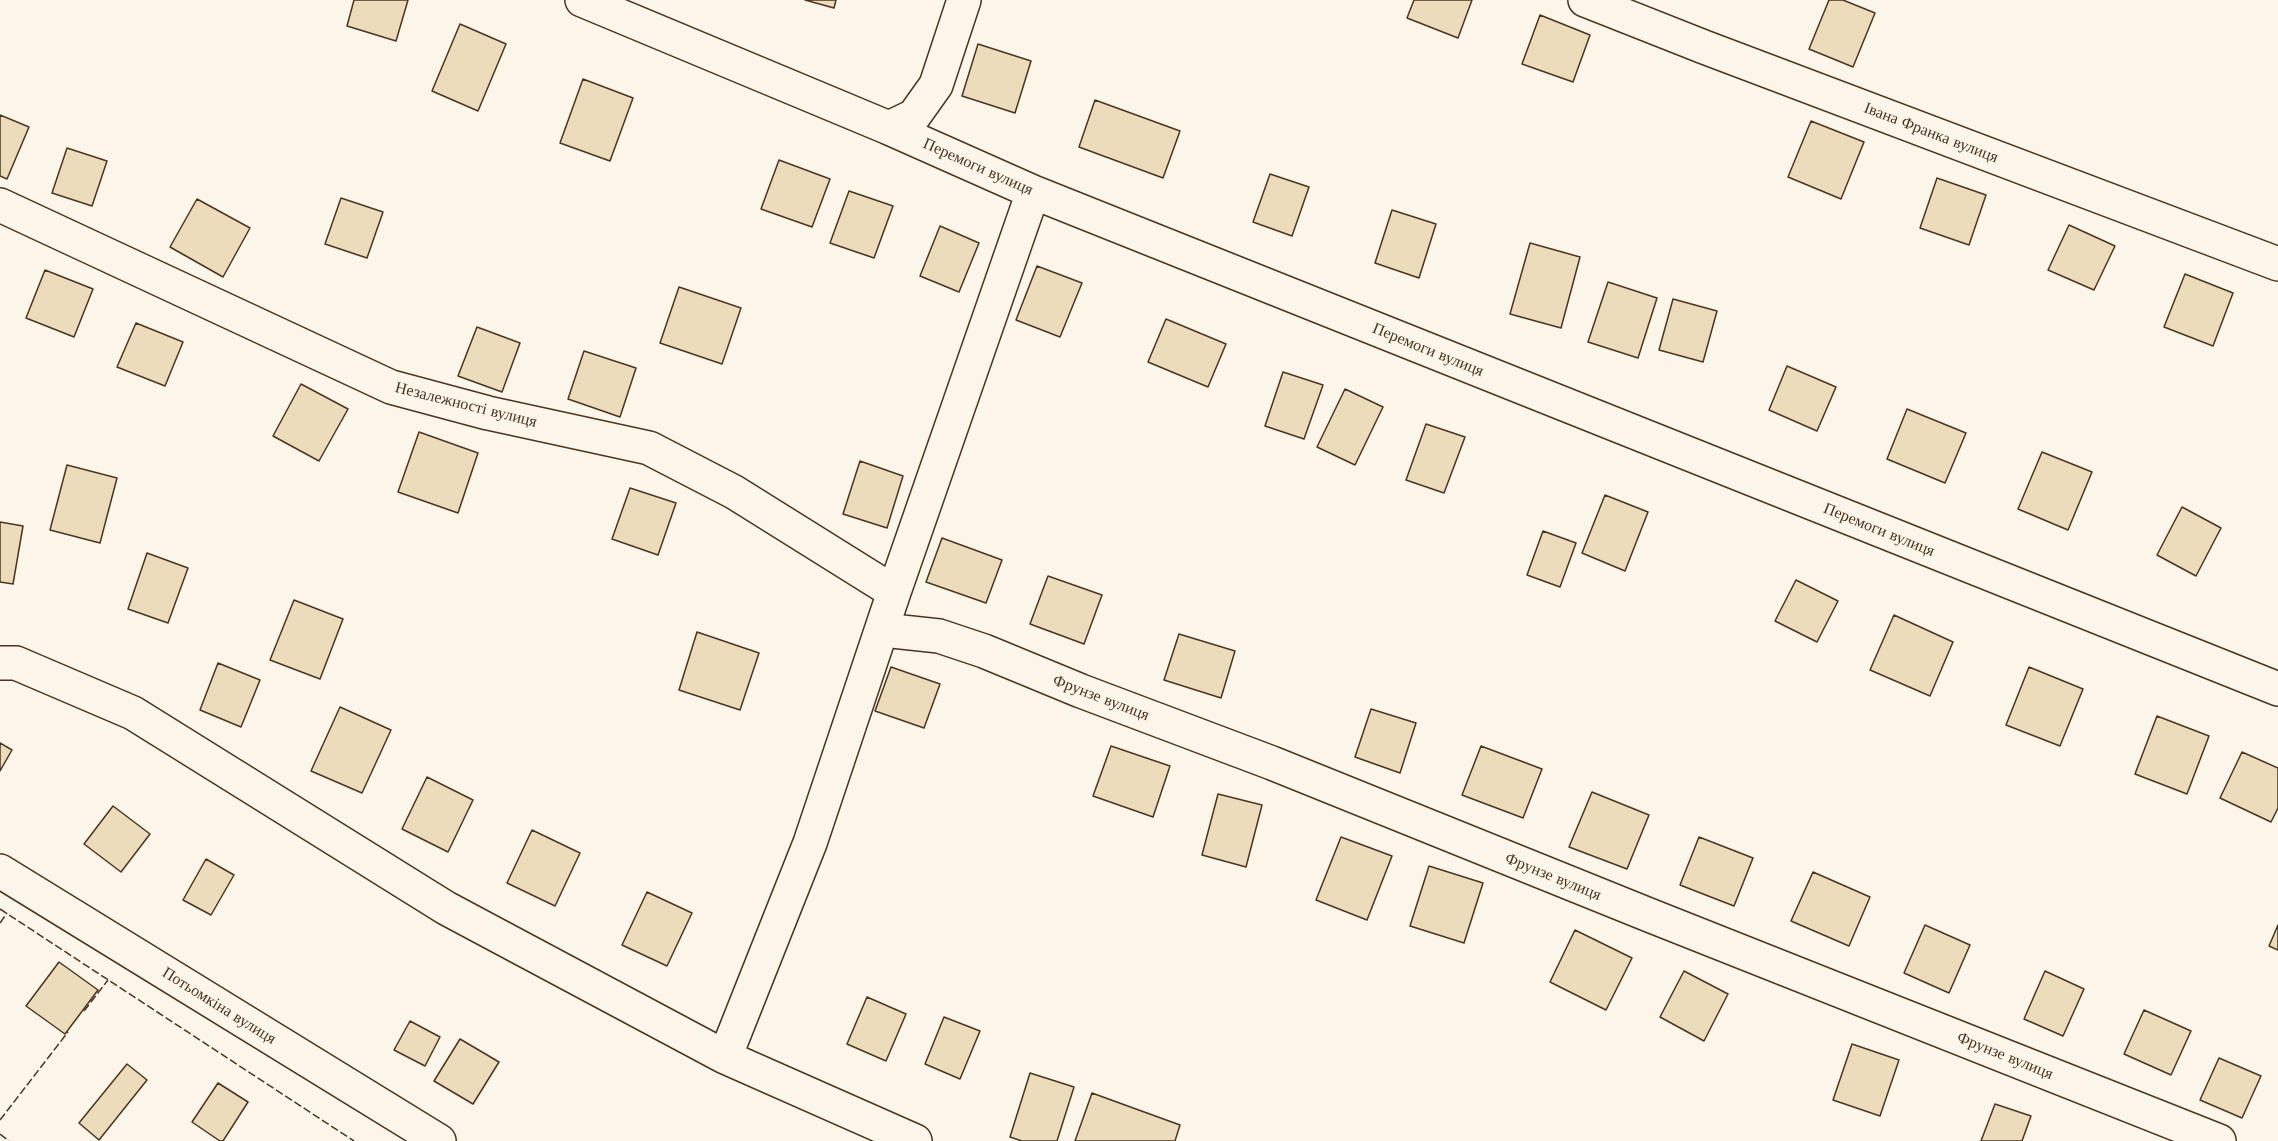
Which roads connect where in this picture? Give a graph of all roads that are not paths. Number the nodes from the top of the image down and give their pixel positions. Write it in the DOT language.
graph roads {
  1 [pos="582,0"];
  2 [pos="964,0"];
  3 [pos="1585,0"];
  4 [pos="889,128"];
  5 [pos="1033,192"];
  6 [pos="0,205"];
  7 [pos="2278,264"];
  8 [pos="894,592"];
  9 [pos="883,630"];
  10 [pos="0,663"];
  11 [pos="2278,689"];
  12 [pos="0,871"];
  13 [pos="725,1057"];
  14 [pos="439,1141"];
  15 [pos="915,1141"];
  16 [pos="2219,1141"];
  1 -- 4 [label="street, Перемоги вулиця"];
  2 -- 4 [label="street"];
  3 -- 7 [label="street, Івана Франка вулиця"];
  4 -- 5 [label="street, Перемоги вулиця"];
  5 -- 8 [label="street"];
  5 -- 11 [label="street, Перемоги вулиця"];
  6 -- 8 [label="street, Незалежності вулиця"];
  8 -- 9 [label="street"];
  9 -- 13 [label="street"];
  9 -- 16 [label="street, Фрунзе вулиця"];
  10 -- 13 [label="street"];
  12 -- 14 [label="street, Потьомкіна вулиця"];
  13 -- 15 [label="street"];
}
